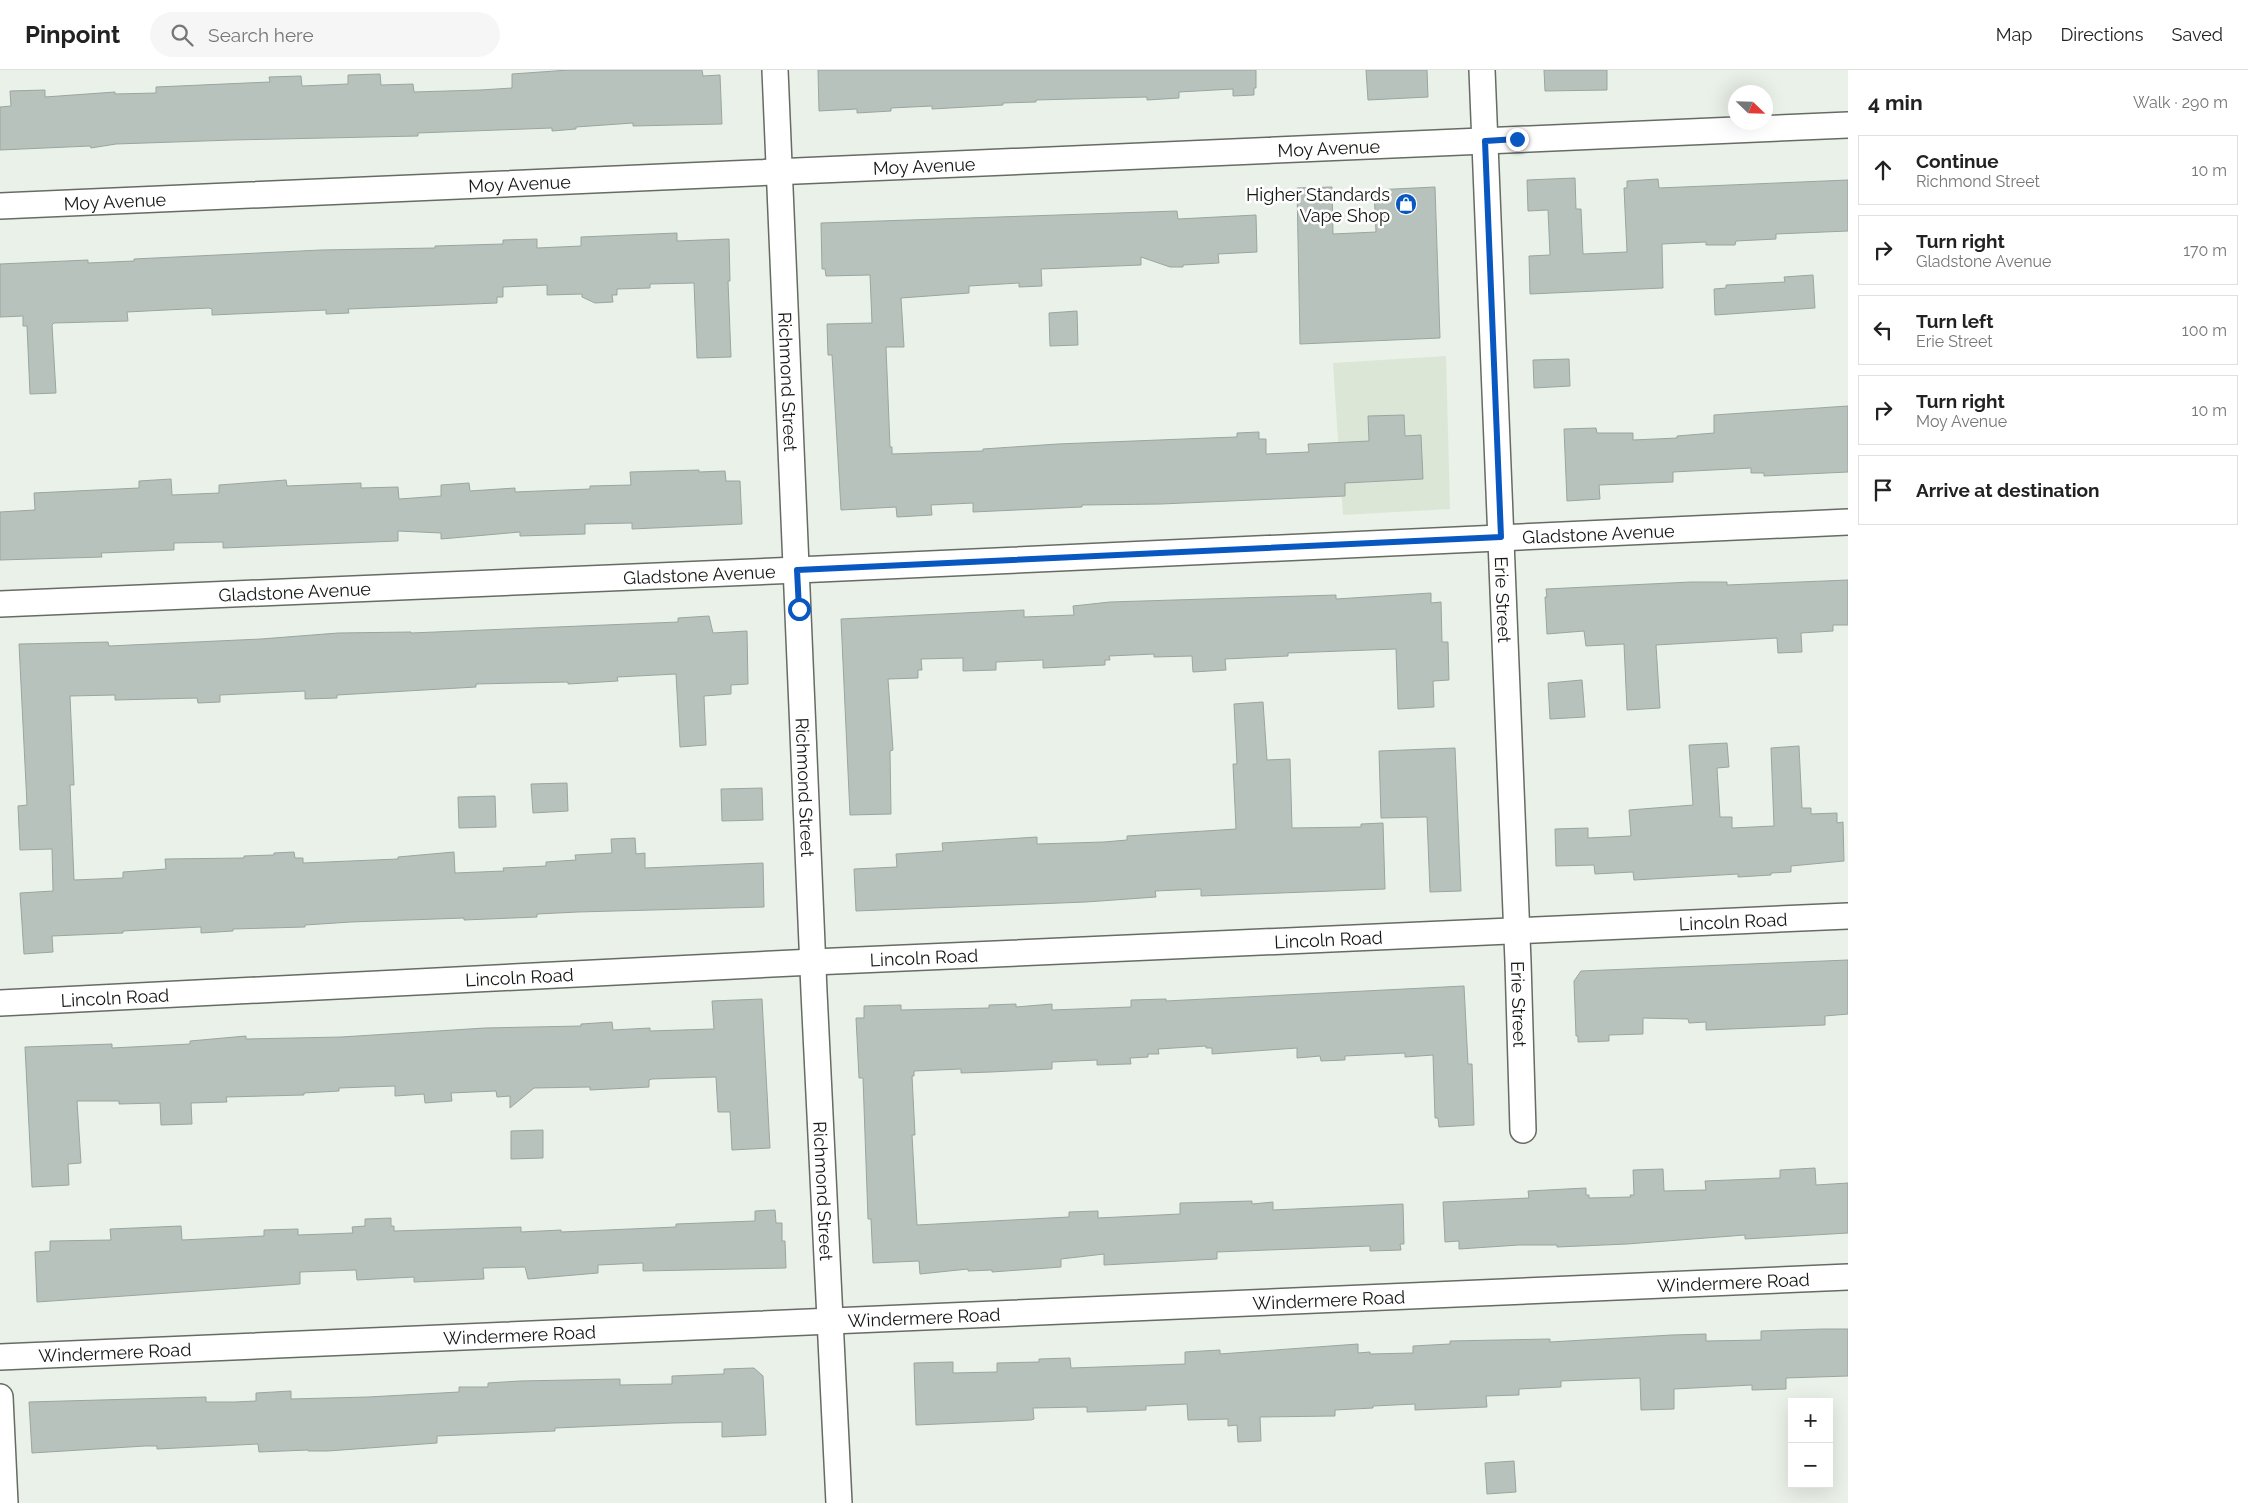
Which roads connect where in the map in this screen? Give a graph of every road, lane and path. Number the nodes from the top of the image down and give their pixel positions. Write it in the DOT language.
graph roads {
  1 [pos="775,70"];
  2 [pos="1482,70"];
  3 [pos="1848,125"];
  4 [pos="1485,141"];
  5 [pos="779,172"];
  6 [pos="0,206"];
  7 [pos="1848,522"];
  8 [pos="1501,537"];
  9 [pos="797,570"];
  10 [pos="0,604"];
  11 [pos="1848,916"];
  12 [pos="1516,930"];
  13 [pos="813,962"];
  14 [pos="0,1003"];
  15 [pos="1523,1130"];
  16 [pos="1848,1277"];
  17 [pos="830,1321"];
  18 [pos="0,1358"];
  19 [pos="0,1397"];
  20 [pos="5,1503"];
  21 [pos="839,1503"];
  1 -- 5 [label="street, Richmond Street"];
  2 -- 4 [label="street, Erie Street"];
  3 -- 4 [label="street, Moy Avenue"];
  4 -- 5 [label="street, Moy Avenue"];
  4 -- 8 [label="street, Erie Street"];
  5 -- 6 [label="street, Moy Avenue"];
  5 -- 9 [label="street, Richmond Street"];
  7 -- 8 [label="street, Gladstone Avenue"];
  8 -- 9 [label="street, Gladstone Avenue"];
  8 -- 12 [label="street, Erie Street"];
  9 -- 10 [label="street, Gladstone Avenue"];
  9 -- 13 [label="street, Richmond Street"];
  11 -- 12 [label="street, Lincoln Road"];
  12 -- 13 [label="street, Lincoln Road"];
  12 -- 15 [label="street, Erie Street"];
  13 -- 14 [label="street, Lincoln Road"];
  13 -- 17 [label="street, Richmond Street"];
  16 -- 17 [label="street, Windermere Road"];
  17 -- 18 [label="street, Windermere Road"];
  17 -- 21 [label="street, Richmond Street"];
  19 -- 20 [label="street"];
}
